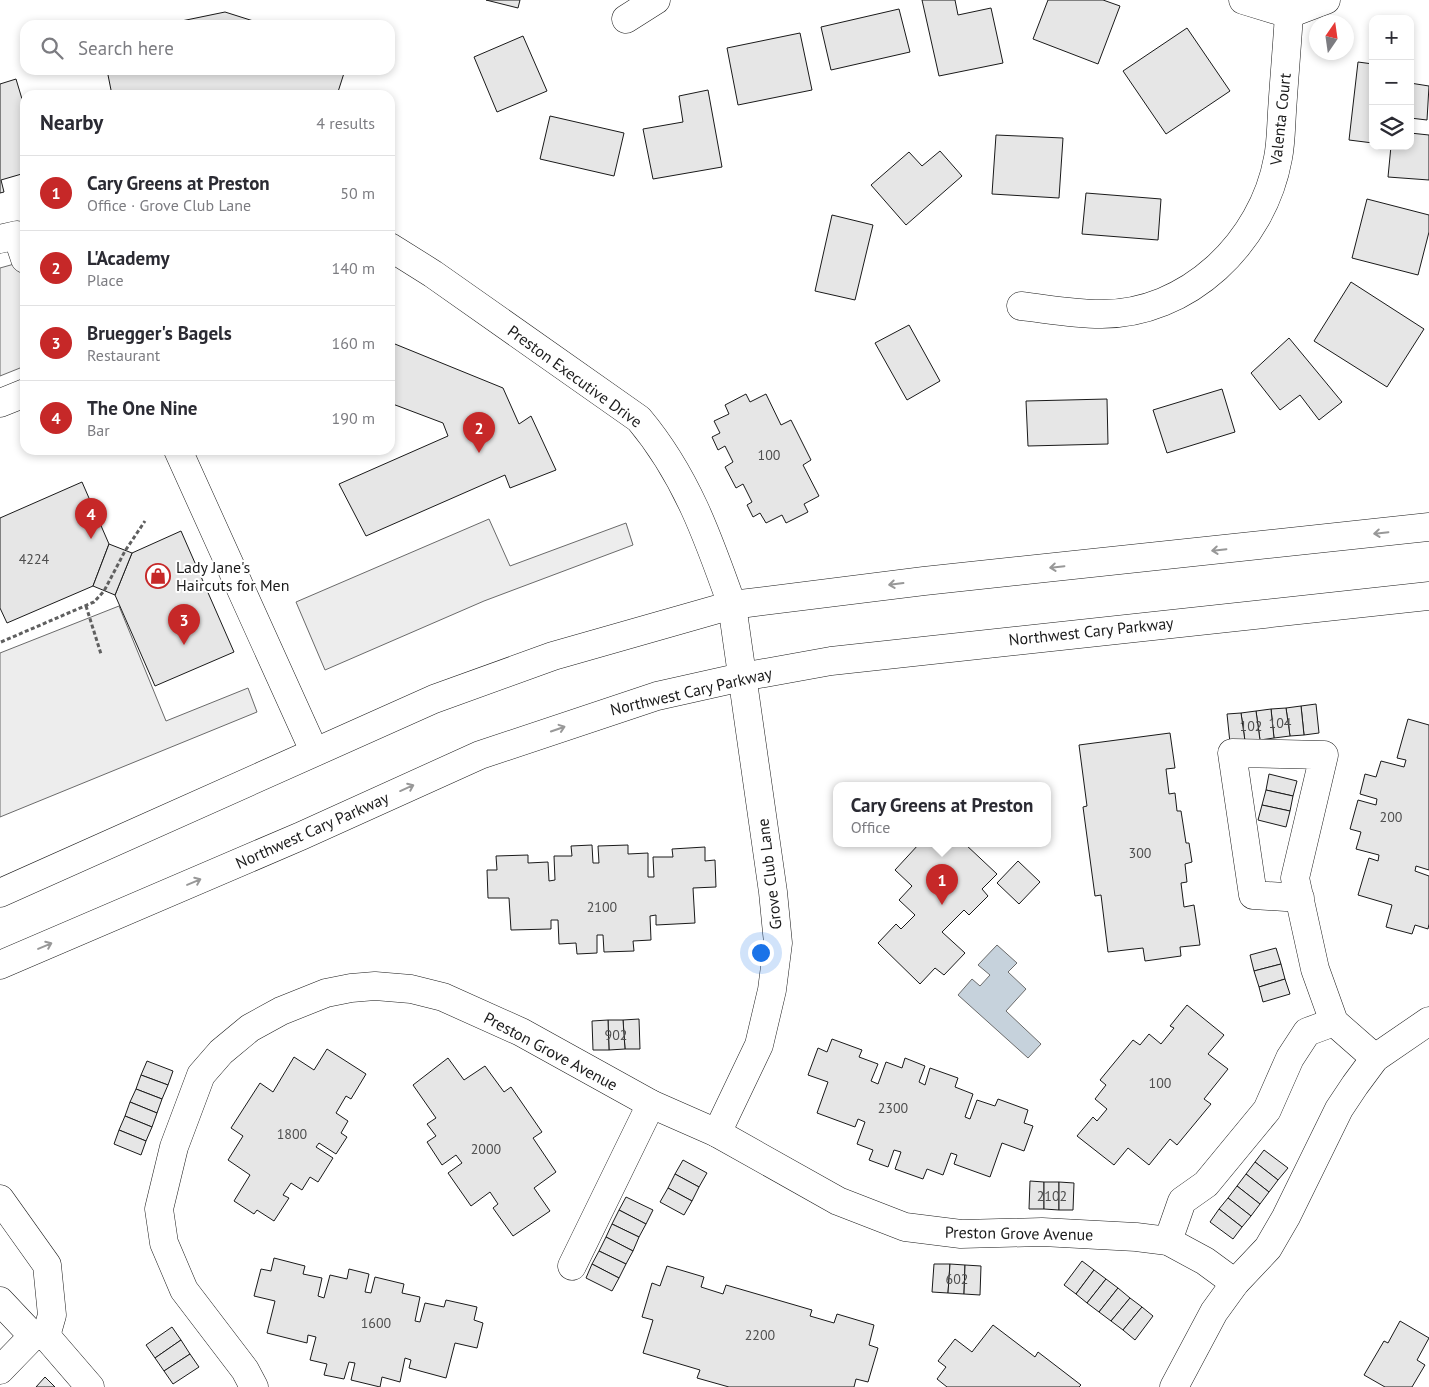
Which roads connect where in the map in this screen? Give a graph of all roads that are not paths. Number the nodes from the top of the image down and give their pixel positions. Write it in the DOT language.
graph roads {
  1 [pos="656,0"];
  2 [pos="1242,0"];
  3 [pos="1326,0"];
  4 [pos="1290,14"];
  5 [pos="626,19"];
  6 [pos="0,240"];
  7 [pos="20,244"];
  8 [pos="395,250"];
  9 [pos="1021,306"];
  10 [pos="20,396"];
  11 [pos="0,403"];
  12 [pos="180,455"];
  13 [pos="1429,527"];
  14 [pos="1429,596"];
  15 [pos="732,605"];
  16 [pos="742,677"];
  17 [pos="314,752"];
  18 [pos="0,893"];
  19 [pos="1300,898"];
  20 [pos="0,965"];
  21 [pos="1429,1021"];
  22 [pos="1334,1022"];
  23 [pos="1375,1058"];
  24 [pos="651,1104"];
  25 [pos="716,1133"];
  26 [pos="0,1199"];
  27 [pos="1168,1241"];
  28 [pos="572,1266"];
  29 [pos="1235,1283"];
  30 [pos="0,1301"];
  31 [pos="40,1336"];
  32 [pos="0,1370"];
  33 [pos="90,1387"];
  34 [pos="254,1387"];
  35 [pos="1174,1387"];
  1 -- 5 [label="street"];
  2 -- 4 [label="street"];
  3 -- 4 [label="street"];
  4 -- 9 [label="street, Valenta Court"];
  6 -- 7 [label="street"];
  8 -- 15 [label="street, Preston Executive Drive"];
  10 -- 11 [label="street"];
  12 -- 17 [label="street"];
  13 -- 15 [label="street, one-way"];
  14 -- 16 [label="street, Northwest Cary Parkway"];
  15 -- 16 [label="street, Grove Club Lane"];
  15 -- 17 [label="street"];
  20 -- 16 [label="street, Northwest Cary Parkway, one-way"];
  16 -- 25 [label="street, Grove Club Lane"];
  17 -- 18 [label="street"];
  19 -- 19 [label="street"];
  19 -- 22 [label="street"];
  21 -- 23 [label="street"];
  22 -- 23 [label="street"];
  22 -- 27 [label="street"];
  23 -- 29 [label="street"];
  24 -- 25 [label="street, Preston Grove Avenue"];
  24 -- 28 [label="street"];
  24 -- 34 [label="street, Preston Grove Avenue"];
  25 -- 27 [label="street, Preston Grove Avenue"];
  26 -- 31 [label="street"];
  27 -- 29 [label="street, Preston Grove Avenue"];
  29 -- 35 [label="street"];
  30 -- 31 [label="street"];
  31 -- 32 [label="street"];
  31 -- 33 [label="street"];
}
